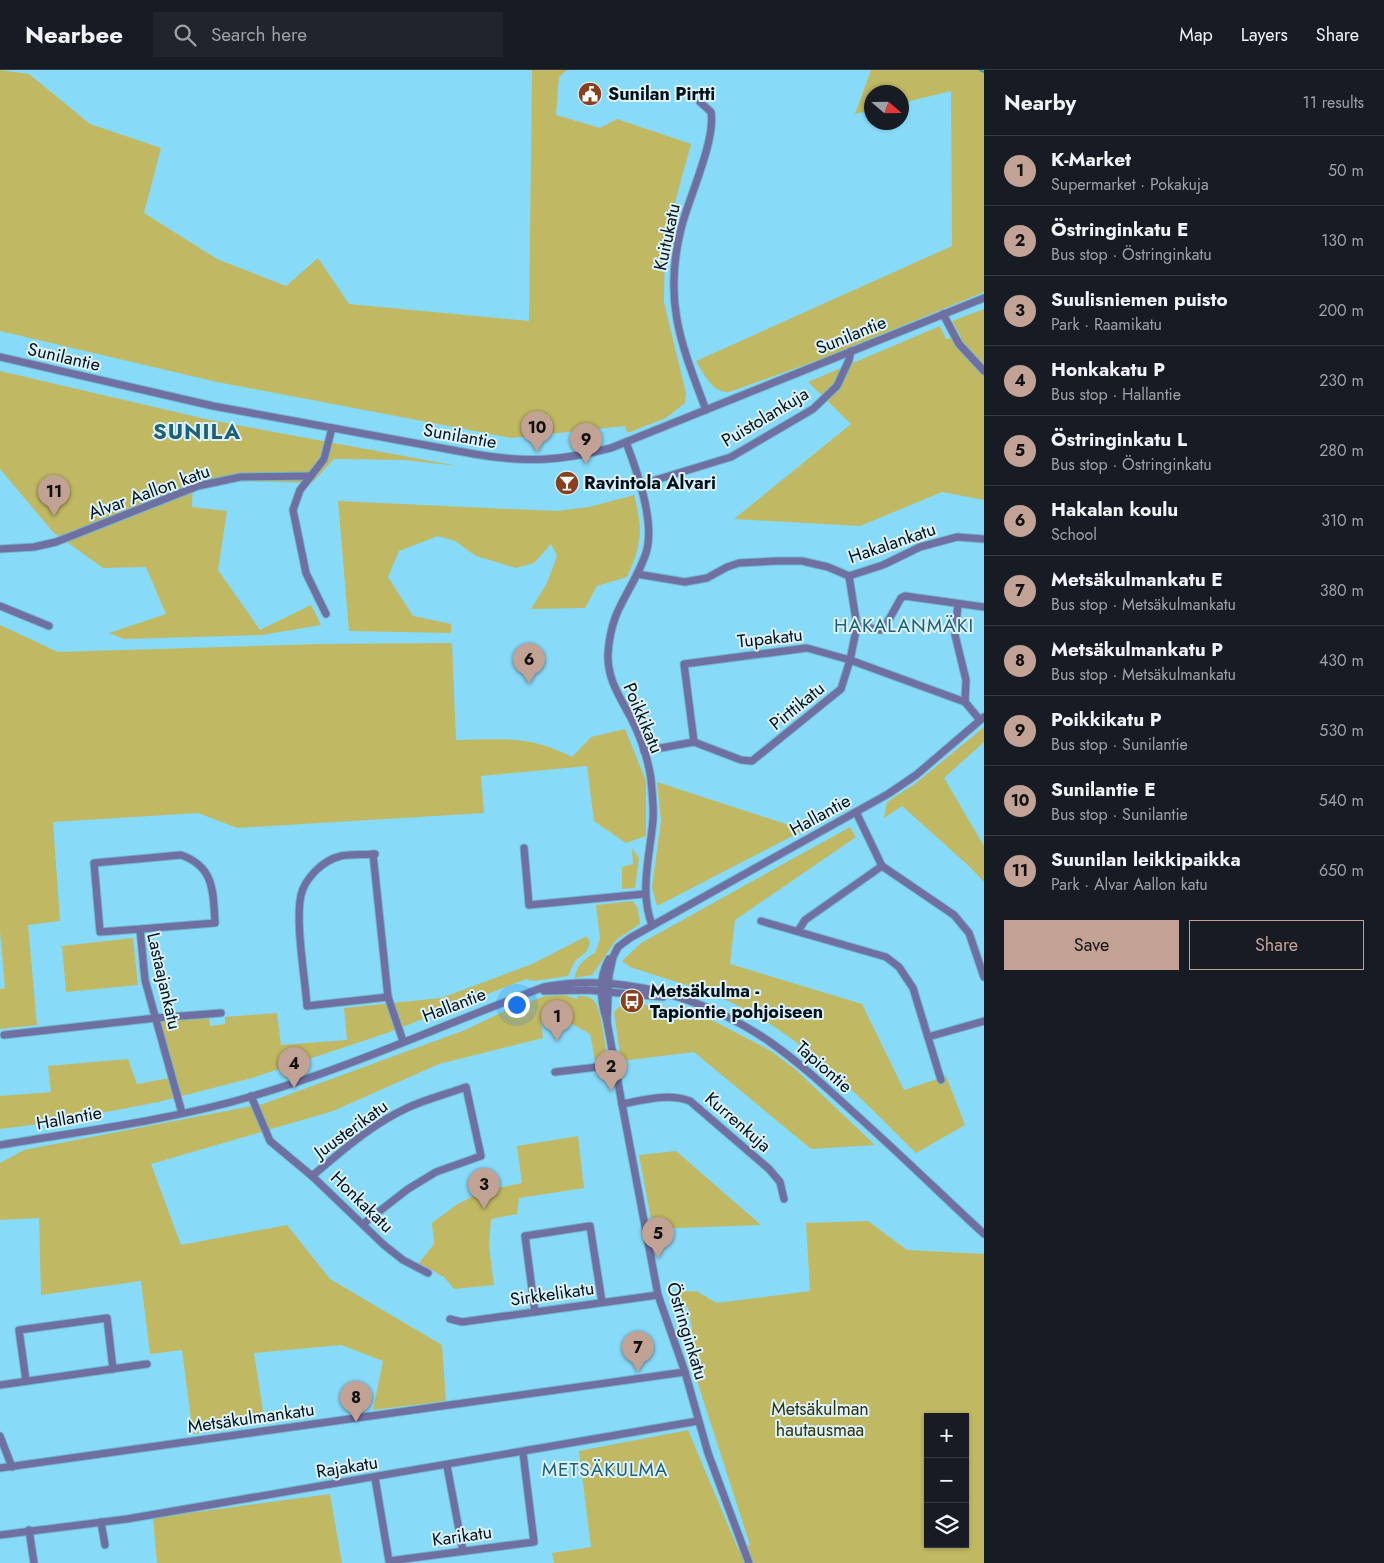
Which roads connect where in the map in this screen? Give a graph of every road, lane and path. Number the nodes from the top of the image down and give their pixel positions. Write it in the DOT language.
graph roads {
  1 [pos="700,102"];
  2 [pos="984,298"];
  3 [pos="943,314"];
  4 [pos="851,352"];
  5 [pos="0,357"];
  6 [pos="984,371"];
  7 [pos="706,410"];
  8 [pos="332,428"];
  9 [pos="626,442"];
  10 [pos="311,476"];
  11 [pos="639,485"];
  12 [pos="984,539"];
  13 [pos="0,549"];
  14 [pos="637,574"];
  15 [pos="849,576"];
  16 [pos="958,604"];
  17 [pos="0,606"];
  18 [pos="984,607"];
  19 [pos="326,614"];
  20 [pos="49,626"];
  21 [pos="857,626"];
  22 [pos="850,660"];
  23 [pos="966,702"];
  24 [pos="982,719"];
  25 [pos="694,742"];
  26 [pos="644,750"];
  27 [pos="856,812"];
  28 [pos="524,848"];
  29 [pos="882,866"];
  30 [pos="644,894"];
  31 [pos="761,921"];
  32 [pos="652,925"];
  33 [pos="140,930"];
  34 [pos="798,931"];
  35 [pos="984,977"];
  36 [pos="605,987"];
  37 [pos="388,997"];
  38 [pos="221,1013"];
  39 [pos="156,1018"];
  40 [pos="984,1021"];
  41 [pos="4,1035"];
  42 [pos="928,1037"];
  43 [pos="403,1041"];
  44 [pos="615,1065"];
  45 [pos="555,1072"];
  46 [pos="941,1080"];
  47 [pos="251,1096"];
  48 [pos="622,1104"];
  49 [pos="182,1113"];
  50 [pos="0,1145"];
  51 [pos="312,1176"];
  52 [pos="784,1199"];
  53 [pos="363,1224"];
  54 [pos="984,1234"];
  55 [pos="428,1273"];
  56 [pos="658,1295"];
  57 [pos="602,1302"];
  58 [pos="535,1312"];
  59 [pos="450,1319"];
  60 [pos="148,1364"];
  61 [pos="113,1368"];
  62 [pos="685,1372"];
  63 [pos="26,1381"];
  64 [pos="0,1385"];
  65 [pos="698,1421"];
  66 [pos="0,1436"];
  67 [pos="523,1453"];
  68 [pos="447,1466"];
  69 [pos="12,1467"];
  70 [pos="0,1468"];
  71 [pos="375,1478"];
  72 [pos="101,1522"];
  73 [pos="29,1530"];
  74 [pos="0,1535"];
  75 [pos="105,1545"];
  76 [pos="463,1551"];
  77 [pos="34,1563"];
  78 [pos="749,1563"];
  1 -- 7 [label="street, Kuitukatu"];
  2 -- 3 [label="street, Sunilantie"];
  3 -- 4 [label="street, Sunilantie"];
  3 -- 6 [label="street"];
  4 -- 7 [label="street, Sunilantie"];
  4 -- 11 [label="street, Puistolankuja"];
  5 -- 8 [label="street, Sunilantie"];
  7 -- 9 [label="street, Sunilantie"];
  8 -- 9 [label="street, Sunilantie"];
  8 -- 10 [label="street"];
  9 -- 11 [label="street, Poikkikatu"];
  10 -- 13 [label="street, Alvar Aallon katu"];
  10 -- 19 [label="street"];
  11 -- 14 [label="street, Poikkikatu"];
  12 -- 15 [label="street, Hakalankatu"];
  14 -- 15 [label="street, Hakalankatu"];
  14 -- 26 [label="street, Poikkikatu"];
  15 -- 21 [label="street, Pirttikatu"];
  16 -- 18 [label="street"];
  16 -- 21 [label="street"];
  16 -- 23 [label="street"];
  17 -- 20 [label="street"];
  21 -- 22 [label="street, Pirttikatu"];
  22 -- 23 [label="street, Tupakatu"];
  22 -- 25 [label="street, Pirttikatu"];
  22 -- 25 [label="street, Tupakatu"];
  23 -- 24 [label="street"];
  24 -- 27 [label="street, Hallantie"];
  25 -- 26 [label="street"];
  26 -- 30 [label="street, Poikkikatu"];
  27 -- 29 [label="street"];
  27 -- 32 [label="street, Hallantie"];
  28 -- 30 [label="street"];
  29 -- 34 [label="street"];
  29 -- 35 [label="street"];
  30 -- 32 [label="street, Poikkikatu"];
  31 -- 34 [label="street"];
  32 -- 36 [label="street, Hallantie"];
  33 -- 33 [label="street, Lastaajankatu"];
  33 -- 39 [label="street, Lastaajankatu"];
  34 -- 42 [label="street"];
  36 -- 43 [label="street, Hallantie"];
  36 -- 44 [label="street, Östringinkatu"];
  36 -- 54 [label="street, Tapiontie"];
  37 -- 37 [label="street"];
  37 -- 43 [label="street"];
  38 -- 39 [label="street"];
  39 -- 41 [label="street"];
  39 -- 49 [label="street, Lastaajankatu"];
  40 -- 42 [label="street"];
  42 -- 46 [label="street"];
  43 -- 47 [label="street, Hallantie"];
  44 -- 45 [label="street"];
  44 -- 48 [label="street, Östringinkatu"];
  47 -- 49 [label="street, Hallantie"];
  47 -- 51 [label="street, Honkakatu"];
  48 -- 52 [label="street, Kurrenkuja"];
  48 -- 56 [label="street, Östringinkatu"];
  49 -- 50 [label="street, Hallantie"];
  51 -- 53 [label="street, Honkakatu"];
  51 -- 53 [label="street, Juusterikatu"];
  53 -- 55 [label="street, Honkakatu"];
  56 -- 57 [label="street, Sirkkelikatu"];
  56 -- 62 [label="street, Östringinkatu"];
  57 -- 58 [label="street, Sirkkelikatu"];
  57 -- 58 [label="street"];
  58 -- 59 [label="street, Sirkkelikatu"];
  60 -- 61 [label="street"];
  61 -- 63 [label="street"];
  61 -- 63 [label="street"];
  62 -- 65 [label="street, Östringinkatu"];
  62 -- 69 [label="street, Metsäkulmankatu"];
  63 -- 64 [label="street"];
  65 -- 67 [label="street, Rajakatu"];
  65 -- 78 [label="street, Östringinkatu"];
  66 -- 69 [label="street"];
  67 -- 68 [label="street, Rajakatu"];
  67 -- 76 [label="street, Karikatu"];
  68 -- 71 [label="street, Rajakatu"];
  68 -- 76 [label="street"];
  69 -- 70 [label="street, Metsäkulmankatu"];
  71 -- 72 [label="street, Rajakatu"];
  71 -- 76 [label="street, Karikatu"];
  72 -- 73 [label="street, Rajakatu"];
  72 -- 75 [label="street"];
  73 -- 74 [label="street, Rajakatu"];
  73 -- 77 [label="street"];
}
